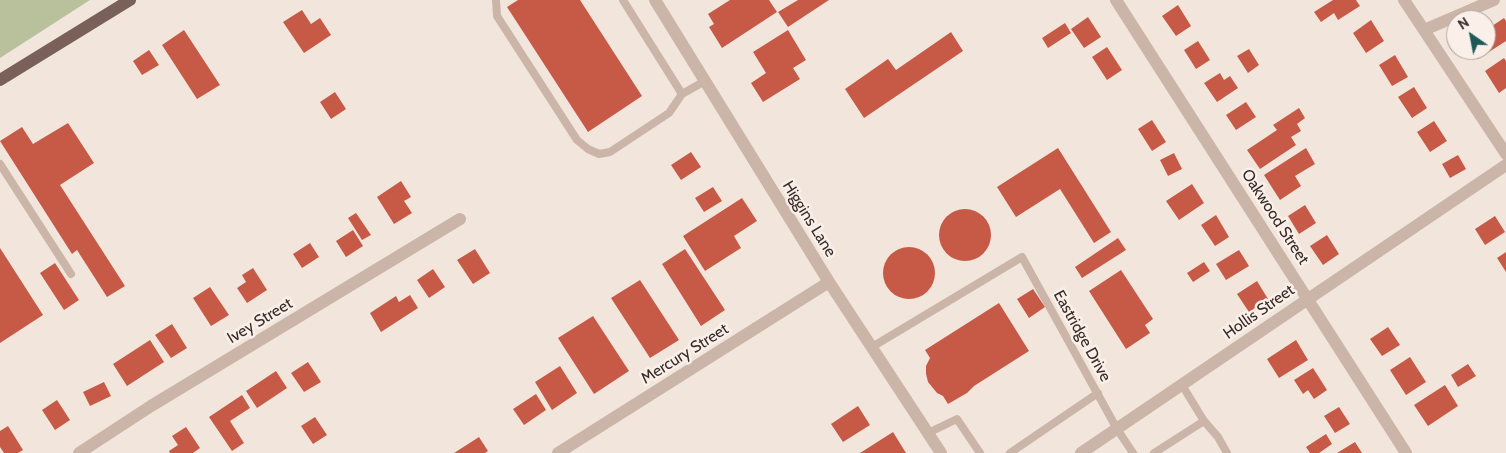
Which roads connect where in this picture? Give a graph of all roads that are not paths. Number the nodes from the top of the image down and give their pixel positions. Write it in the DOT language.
graph roads {
  1 [pos="130,0"];
  2 [pos="496,0"];
  3 [pos="623,0"];
  4 [pos="656,0"];
  5 [pos="1116,0"];
  6 [pos="1404,0"];
  7 [pos="1494,0"];
  8 [pos="1424,30"];
  9 [pos="0,80"];
  10 [pos="705,81"];
  11 [pos="682,94"];
  12 [pos="1506,154"];
  13 [pos="0,164"];
  14 [pos="1506,165"];
  15 [pos="460,219"];
  16 [pos="71,274"];
  17 [pos="829,282"];
  18 [pos="1308,298"];
  19 [pos="872,347"];
  20 [pos="1182,385"];
  21 [pos="1098,393"];
  22 [pos="1204,421"];
  23 [pos="1117,429"];
  24 [pos="928,433"];
  25 [pos="79,453"];
  26 [pos="558,453"];
  27 [pos="941,453"];
  28 [pos="980,453"];
  29 [pos="1010,453"];
  30 [pos="1081,453"];
  31 [pos="1133,453"];
  32 [pos="1154,453"];
  33 [pos="1227,453"];
  34 [pos="1406,453"];
  1 -- 9 [label="main road"];
  2 -- 11 [label="lane"];
  3 -- 11 [label="lane"];
  4 -- 10 [label="street, Higgins Lane"];
  5 -- 18 [label="street, Oakwood Street"];
  6 -- 8 [label="street"];
  7 -- 8 [label="street"];
  8 -- 12 [label="street"];
  10 -- 11 [label="lane"];
  10 -- 17 [label="street, Higgins Lane"];
  13 -- 16 [label="lane"];
  14 -- 18 [label="street, Hollis Street"];
  15 -- 25 [label="street, Ivey Street"];
  17 -- 19 [label="street, Higgins Lane"];
  17 -- 26 [label="street, Mercury Street"];
  18 -- 20 [label="street, Hollis Street"];
  18 -- 34 [label="street, Oakwood Street"];
  19 -- 21 [label="lane, Eastridge Drive"];
  19 -- 24 [label="street, Higgins Lane"];
  20 -- 22 [label="lane"];
  20 -- 23 [label="street, Hollis Street"];
  21 -- 23 [label="lane, Eastridge Drive"];
  21 -- 29 [label="lane"];
  22 -- 32 [label="lane"];
  22 -- 33 [label="lane"];
  23 -- 30 [label="street, Hollis Street"];
  23 -- 31 [label="lane, Eastridge Drive"];
  24 -- 27 [label="street, Higgins Lane"];
  24 -- 28 [label="lane"];
}
